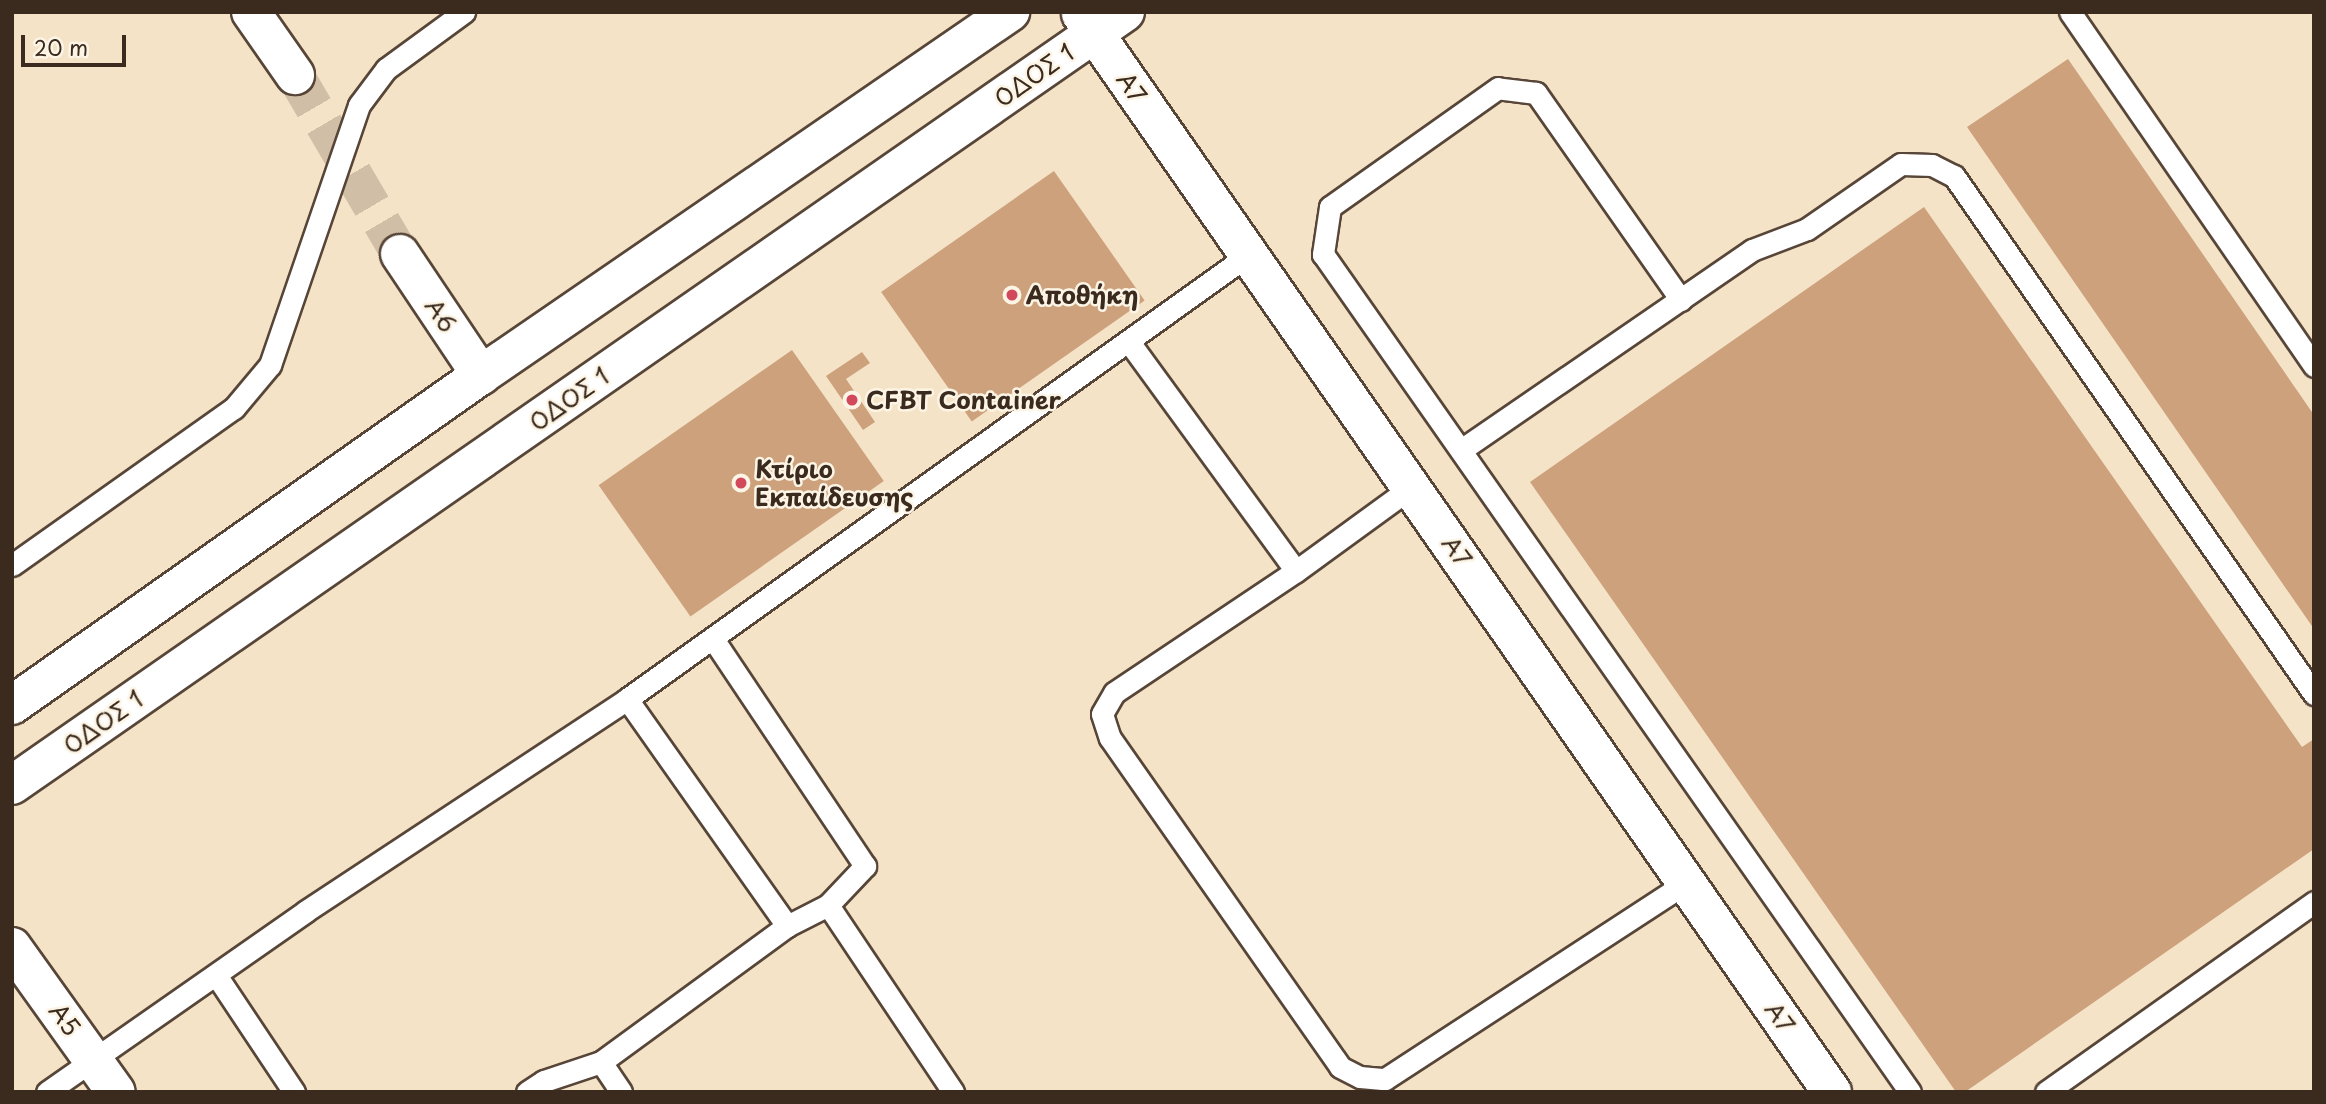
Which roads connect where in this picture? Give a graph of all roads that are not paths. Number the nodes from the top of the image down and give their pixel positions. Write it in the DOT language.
graph roads {
  1 [pos="251,12"];
  2 [pos="464,12"];
  3 [pos="1010,12"];
  4 [pos="2070,12"];
  5 [pos="1100,19"];
  6 [pos="295,75"];
  7 [pos="1251,253"];
  8 [pos="400,254"];
  9 [pos="1681,300"];
  10 [pos="1129,342"];
  11 [pos="2314,366"];
  12 [pos="481,375"];
  13 [pos="1461,450"];
  14 [pos="1413,486"];
  15 [pos="12,565"];
  16 [pos="1296,571"];
  17 [pos="713,639"];
  18 [pos="2314,694"];
  19 [pos="627,699"];
  20 [pos="12,705"];
  21 [pos="12,785"];
  22 [pos="1687,882"];
  23 [pos="2314,902"];
  24 [pos="828,905"];
  25 [pos="787,926"];
  26 [pos="12,947"];
  27 [pos="216,975"];
  28 [pos="94,1059"];
  29 [pos="601,1062"];
  30 [pos="47,1092"];
  31 [pos="116,1092"];
  32 [pos="294,1092"];
  33 [pos="527,1092"];
  34 [pos="621,1092"];
  35 [pos="953,1092"];
  36 [pos="1832,1092"];
  37 [pos="1910,1092"];
  38 [pos="2046,1092"];
  1 -- 6 [label="street"];
  2 -- 15 [label="lane"];
  3 -- 12 [label="street"];
  4 -- 11 [label="lane"];
  5 -- 7 [label="street, Α7"];
  5 -- 21 [label="street, ΟΔΟΣ 1"];
  7 -- 10 [label="lane"];
  7 -- 14 [label="street, Α7"];
  8 -- 12 [label="street, Α6"];
  9 -- 13 [label="lane"];
  9 -- 13 [label="lane"];
  9 -- 18 [label="lane"];
  10 -- 16 [label="lane"];
  10 -- 17 [label="lane"];
  12 -- 20 [label="street"];
  13 -- 37 [label="lane"];
  14 -- 16 [label="lane"];
  14 -- 22 [label="street, Α7"];
  16 -- 22 [label="lane"];
  17 -- 19 [label="lane"];
  17 -- 24 [label="lane"];
  19 -- 25 [label="lane"];
  19 -- 27 [label="lane"];
  22 -- 36 [label="street, Α7"];
  23 -- 38 [label="lane"];
  24 -- 25 [label="lane"];
  24 -- 35 [label="lane"];
  25 -- 29 [label="lane"];
  26 -- 28 [label="street, Α5"];
  27 -- 28 [label="lane"];
  27 -- 32 [label="lane"];
  28 -- 30 [label="lane"];
  28 -- 31 [label="street, Α5"];
  29 -- 33 [label="lane"];
  29 -- 34 [label="lane"];
}
